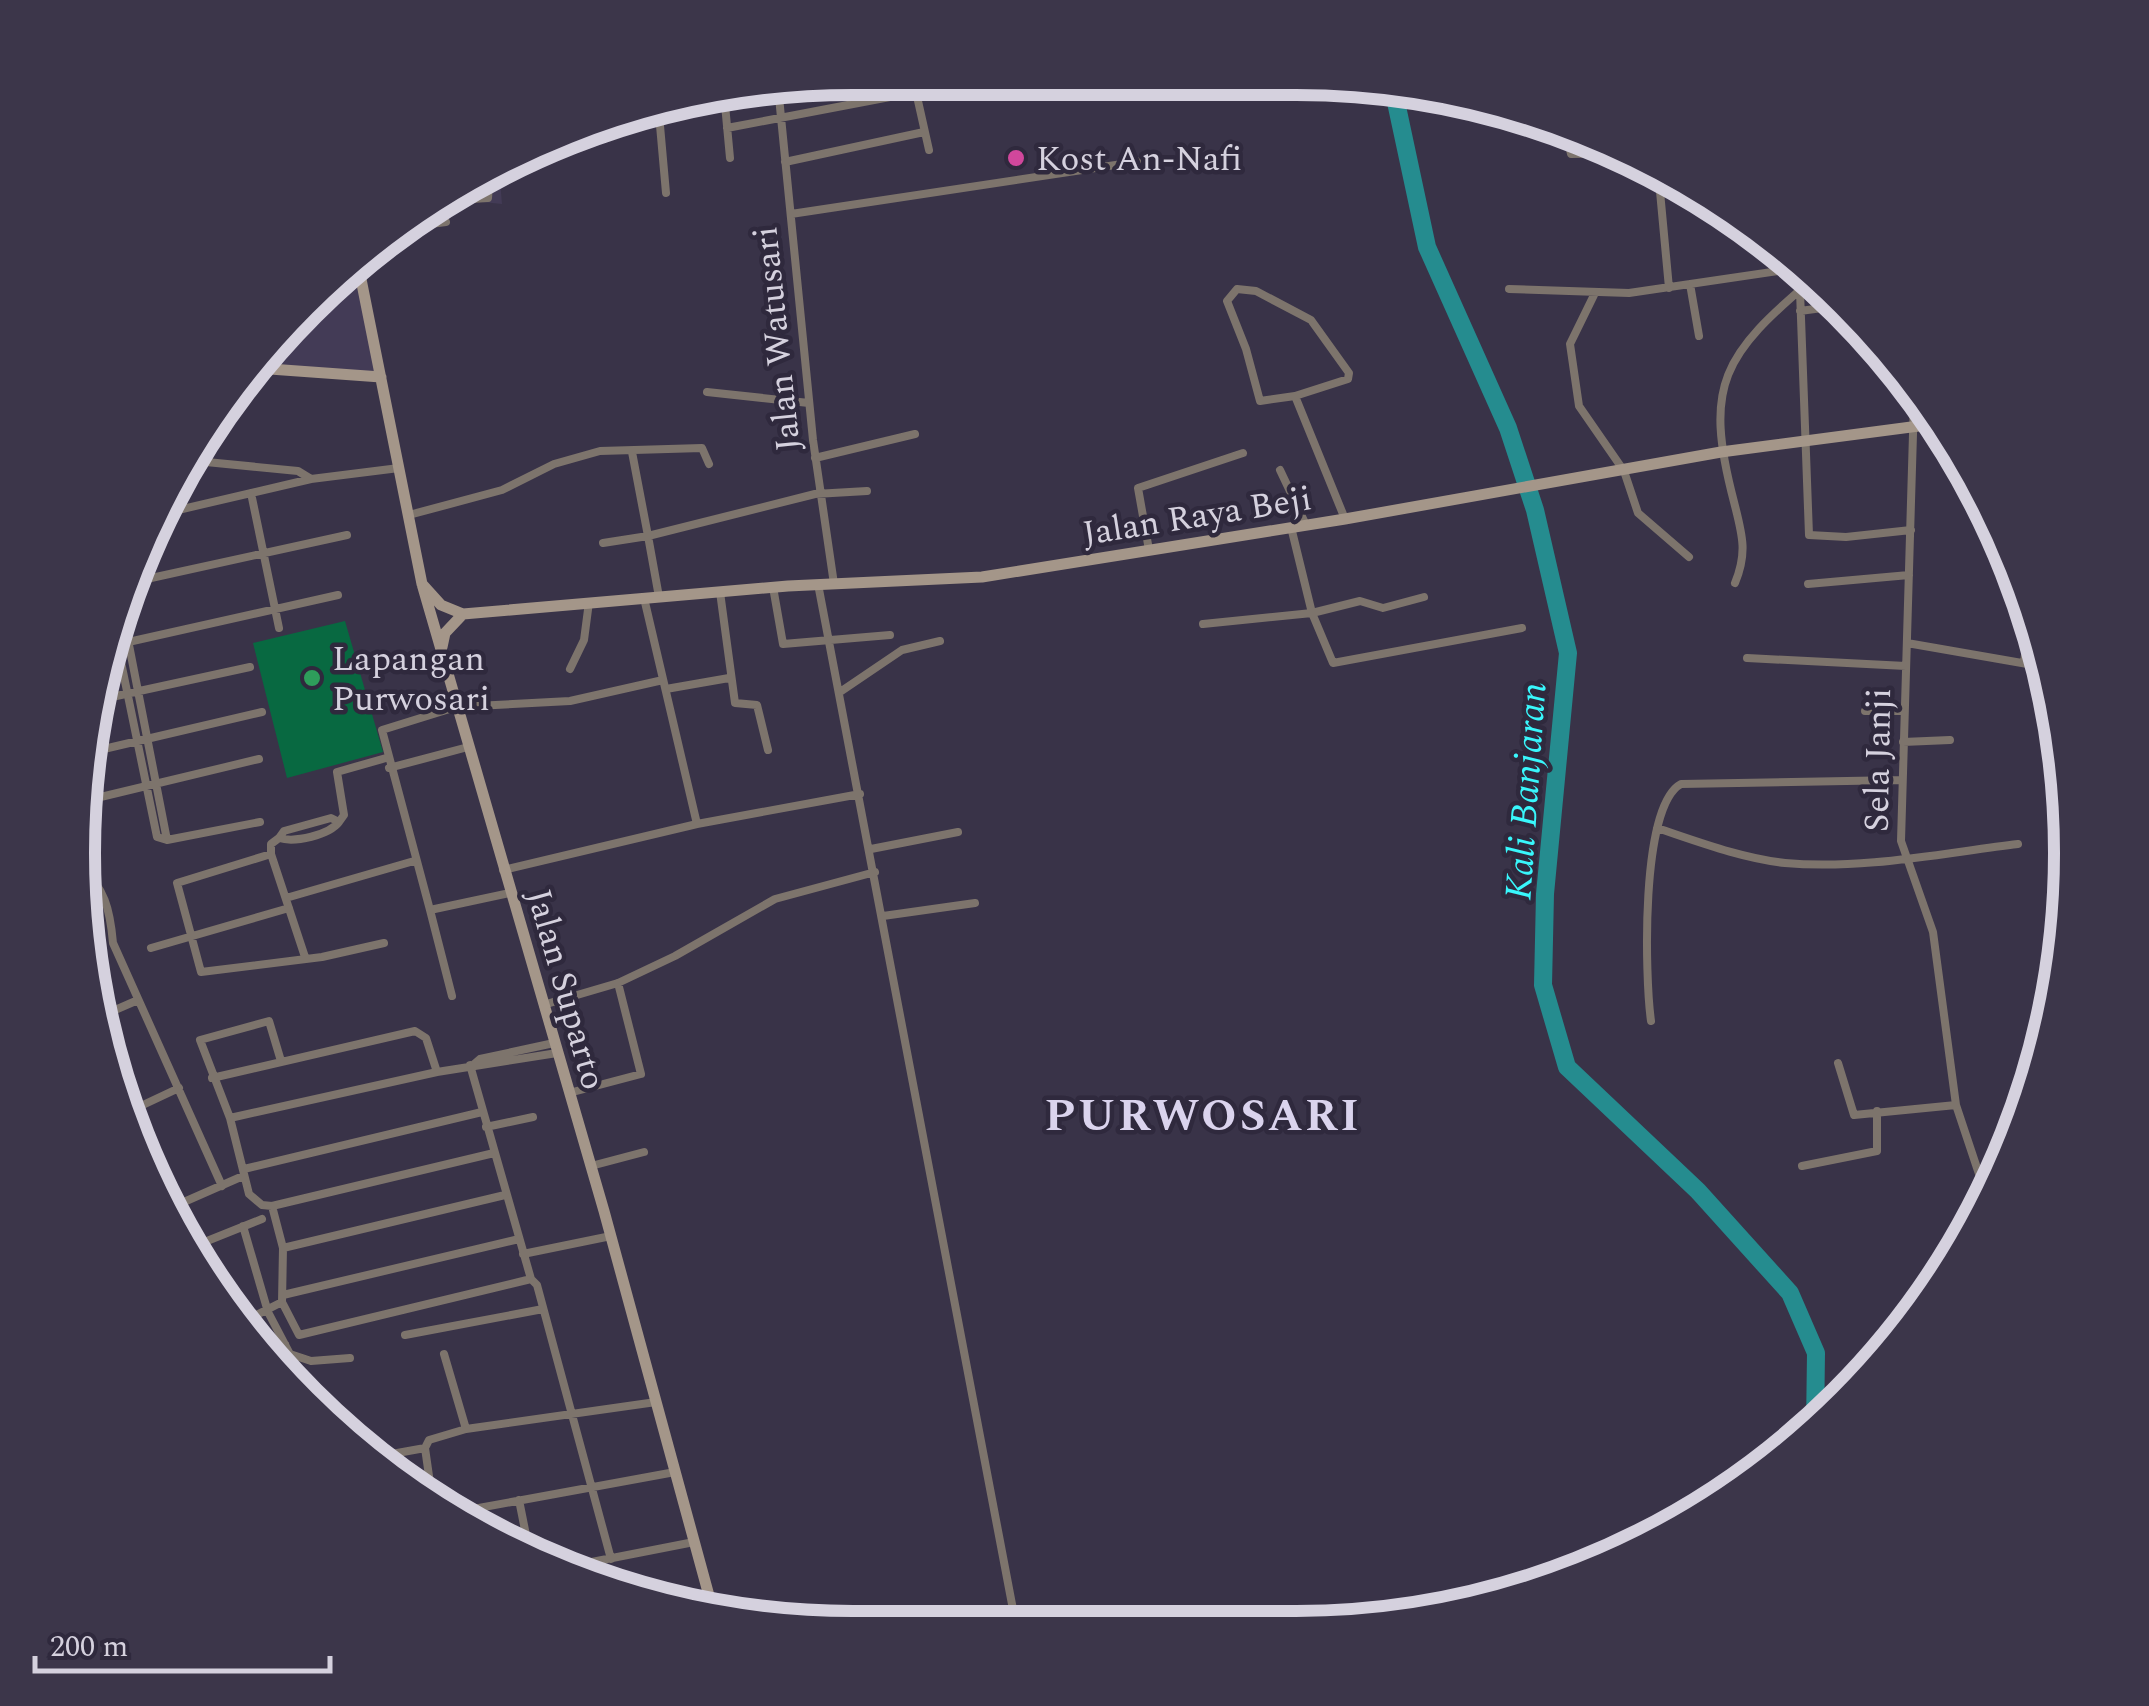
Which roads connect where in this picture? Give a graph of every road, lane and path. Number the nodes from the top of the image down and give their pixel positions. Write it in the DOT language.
graph roads {
  1 [pos="902,95"];
  2 [pos="917,95"];
  3 [pos="779,99"];
  4 [pos="725,106"];
  5 [pos="660,120"];
  6 [pos="781,120"];
  7 [pos="727,128"];
  8 [pos="924,132"];
  9 [pos="928,150"];
  10 [pos="730,158"];
  11 [pos="1142,161"];
  12 [pos="785,162"];
  13 [pos="489,189"];
  14 [pos="1660,189"];
  15 [pos="666,193"];
  16 [pos="471,199"];
  17 [pos="790,214"];
  18 [pos="446,222"];
  19 [pos="431,224"];
  20 [pos="1779,269"];
  21 [pos="361,277"];
  22 [pos="1690,284"];
  23 [pos="1799,286"];
  24 [pos="1669,288"];
  25 [pos="1509,290"];
  26 [pos="1803,290"];
  27 [pos="1594,295"];
  28 [pos="1799,295"];
  29 [pos="1823,308"];
  30 [pos="1800,312"];
  31 [pos="1699,336"];
  32 [pos="270,369"];
  33 [pos="381,377"];
  34 [pos="708,392"];
  35 [pos="1295,396"];
  36 [pos="808,403"];
  37 [pos="1913,415"];
  38 [pos="1921,426"];
  39 [pos="1913,427"];
  40 [pos="915,434"];
  41 [pos="1804,441"];
  42 [pos="632,452"];
  43 [pos="1721,452"];
  44 [pos="1243,453"];
  45 [pos="816,458"];
  46 [pos="205,462"];
  47 [pos="709,464"];
  48 [pos="399,468"];
  49 [pos="1280,470"];
  50 [pos="1624,470"];
  51 [pos="310,479"];
  52 [pos="866,491"];
  53 [pos="251,493"];
  54 [pos="820,495"];
  55 [pos="178,508"];
  56 [pos="409,515"];
  57 [pos="1346,520"];
  58 [pos="1306,525"];
  59 [pos="1291,528"];
  60 [pos="1911,530"];
  61 [pos="347,535"];
  62 [pos="648,536"];
  63 [pos="603,543"];
  64 [pos="1149,550"];
  65 [pos="264,554"];
  66 [pos="1690,557"];
  67 [pos="1909,575"];
  68 [pos="147,579"];
  69 [pos="1735,583"];
  70 [pos="422,584"];
  71 [pos="818,584"];
  72 [pos="834,584"];
  73 [pos="1808,584"];
  74 [pos="774,587"];
  75 [pos="720,592"];
  76 [pos="338,595"];
  77 [pos="659,597"];
  78 [pos="1424,597"];
  79 [pos="644,598"];
  80 [pos="589,602"];
  81 [pos="276,609"];
  82 [pos="1312,612"];
  83 [pos="464,614"];
  84 [pos="1203,624"];
  85 [pos="279,628"];
  86 [pos="1522,628"];
  87 [pos="890,634"];
  88 [pos="127,637"];
  89 [pos="830,638"];
  90 [pos="940,641"];
  91 [pos="128,642"];
  92 [pos="1907,643"];
  93 [pos="2026,649"];
  94 [pos="442,656"];
  95 [pos="121,658"];
  96 [pos="1747,658"];
  97 [pos="2024,663"];
  98 [pos="2030,664"];
  99 [pos="1906,666"];
  100 [pos="250,667"];
  101 [pos="570,670"];
  102 [pos="730,678"];
  103 [pos="665,684"];
  104 [pos="138,690"];
  105 [pos="840,692"];
  106 [pos="128,693"];
  107 [pos="112,697"];
  108 [pos="456,708"];
  109 [pos="1865,711"];
  110 [pos="1904,711"];
  111 [pos="262,712"];
  112 [pos="149,738"];
  113 [pos="1950,740"];
  114 [pos="139,741"];
  115 [pos="1902,742"];
  116 [pos="468,747"];
  117 [pos="102,750"];
  118 [pos="768,750"];
  119 [pos="258,759"];
  120 [pos="387,763"];
  121 [pos="1901,780"];
  122 [pos="152,784"];
  123 [pos="860,794"];
  124 [pos="97,798"];
  125 [pos="260,822"];
  126 [pos="697,824"];
  127 [pos="1657,828"];
  128 [pos="958,832"];
  129 [pos="2018,844"];
  130 [pos="871,850"];
  131 [pos="271,854"];
  132 [pos="1904,857"];
  133 [pos="414,861"];
  134 [pos="503,870"];
  135 [pos="875,872"];
  136 [pos="96,884"];
  137 [pos="510,893"];
  138 [pos="288,903"];
  139 [pos="975,903"];
  140 [pos="430,910"];
  141 [pos="883,916"];
  142 [pos="191,936"];
  143 [pos="384,942"];
  144 [pos="150,948"];
  145 [pos="305,957"];
  146 [pos="618,983"];
  147 [pos="452,996"];
  148 [pos="138,1000"];
  149 [pos="543,1005"];
  150 [pos="112,1012"];
  151 [pos="1651,1021"];
  152 [pos="556,1048"];
  153 [pos="281,1061"];
  154 [pos="1838,1063"];
  155 [pos="472,1065"];
  156 [pos="437,1072"];
  157 [pos="212,1078"];
  158 [pos="179,1088"];
  159 [pos="569,1093"];
  160 [pos="1956,1105"];
  161 [pos="139,1107"];
  162 [pos="1877,1110"];
  163 [pos="482,1112"];
  164 [pos="533,1117"];
  165 [pos="230,1118"];
  166 [pos="486,1127"];
  167 [pos="644,1152"];
  168 [pos="494,1153"];
  169 [pos="163,1162"];
  170 [pos="591,1166"];
  171 [pos="1802,1166"];
  172 [pos="244,1172"];
  173 [pos="1980,1178"];
  174 [pos="222,1186"];
  175 [pos="506,1195"];
  176 [pos="178,1198"];
  177 [pos="181,1204"];
  178 [pos="272,1206"];
  179 [pos="262,1219"];
  180 [pos="243,1226"];
  181 [pos="611,1236"];
  182 [pos="519,1238"];
  183 [pos="203,1241"];
  184 [pos="283,1248"];
  185 [pos="523,1254"];
  186 [pos="531,1279"];
  187 [pos="282,1298"];
  188 [pos="544,1309"];
  189 [pos="268,1312"];
  190 [pos="255,1317"];
  191 [pos="405,1336"];
  192 [pos="285,1343"];
  193 [pos="281,1350"];
  194 [pos="444,1354"];
  195 [pos="350,1358"];
  196 [pos="656,1402"];
  197 [pos="571,1413"];
  198 [pos="466,1429"];
  199 [pos="425,1448"];
  200 [pos="392,1454"];
  201 [pos="675,1472"];
  202 [pos="430,1481"];
  203 [pos="593,1487"];
  204 [pos="519,1500"];
  205 [pos="474,1509"];
  206 [pos="526,1537"];
  207 [pos="694,1542"];
  208 [pos="611,1559"];
  209 [pos="589,1563"];
  210 [pos="709,1597"];
  211 [pos="1013,1611"];
  1 -- 6 [label="street"];
  2 -- 8 [label="street"];
  3 -- 6 [label="street, Jalan Watusari"];
  4 -- 7 [label="street"];
  5 -- 15 [label="street"];
  6 -- 7 [label="street"];
  6 -- 12 [label="street, Jalan Watusari"];
  7 -- 10 [label="street"];
  8 -- 9 [label="street"];
  8 -- 12 [label="street"];
  11 -- 17 [label="street"];
  12 -- 17 [label="street, Jalan Watusari"];
  13 -- 16 [label="street"];
  14 -- 24 [label="street"];
  17 -- 36 [label="street, Jalan Watusari"];
  18 -- 19 [label="street"];
  20 -- 22 [label="street"];
  21 -- 33 [label="street, Jalan Suparto"];
  22 -- 24 [label="street"];
  22 -- 31 [label="street"];
  23 -- 28 [label="street"];
  24 -- 27 [label="street"];
  25 -- 27 [label="street"];
  26 -- 28 [label="street"];
  27 -- 50 [label="street"];
  28 -- 30 [label="street"];
  28 -- 43 [label="street"];
  29 -- 30 [label="street"];
  30 -- 41 [label="street"];
  32 -- 33 [label="street"];
  33 -- 48 [label="street, Jalan Suparto"];
  34 -- 36 [label="street"];
  35 -- 35 [label="street"];
  35 -- 57 [label="street"];
  36 -- 45 [label="street, Jalan Watusari"];
  37 -- 39 [label="street, Sela Janji"];
  38 -- 39 [label="street, Jalan Raya Beji"];
  39 -- 41 [label="street, Jalan Raya Beji"];
  39 -- 60 [label="street, Sela Janji"];
  40 -- 45 [label="street"];
  41 -- 43 [label="street, Jalan Raya Beji"];
  41 -- 60 [label="street"];
  42 -- 47 [label="street"];
  42 -- 56 [label="street"];
  42 -- 62 [label="street"];
  43 -- 50 [label="street, Jalan Raya Beji"];
  43 -- 69 [label="street"];
  44 -- 64 [label="street"];
  45 -- 54 [label="street, Jalan Watusari"];
  46 -- 51 [label="street"];
  48 -- 51 [label="street"];
  48 -- 56 [label="street, Jalan Suparto"];
  49 -- 58 [label="street"];
  50 -- 57 [label="street, Jalan Raya Beji"];
  50 -- 66 [label="street"];
  51 -- 53 [label="street"];
  52 -- 54 [label="street"];
  53 -- 55 [label="street"];
  53 -- 65 [label="street"];
  54 -- 62 [label="street"];
  54 -- 72 [label="street, Jalan Watusari"];
  56 -- 70 [label="street, Jalan Suparto"];
  57 -- 58 [label="street, Jalan Raya Beji"];
  58 -- 59 [label="street, Jalan Raya Beji"];
  59 -- 64 [label="street, Jalan Raya Beji"];
  59 -- 82 [label="street"];
  60 -- 67 [label="street, Sela Janji"];
  61 -- 65 [label="street"];
  62 -- 63 [label="street"];
  62 -- 77 [label="street"];
  64 -- 72 [label="street, Jalan Raya Beji"];
  65 -- 68 [label="street"];
  65 -- 81 [label="street"];
  67 -- 73 [label="street"];
  67 -- 92 [label="street, Sela Janji"];
  70 -- 83 [label="street"];
  70 -- 94 [label="street, Jalan Suparto"];
  71 -- 72 [label="street, Jalan Raya Beji"];
  71 -- 74 [label="street, Jalan Raya Beji"];
  71 -- 89 [label="street"];
  74 -- 75 [label="street, Jalan Raya Beji"];
  74 -- 89 [label="street"];
  75 -- 77 [label="street, Jalan Raya Beji"];
  75 -- 102 [label="street"];
  76 -- 81 [label="street"];
  77 -- 79 [label="street, Jalan Raya Beji"];
  78 -- 82 [label="street"];
  79 -- 80 [label="street, Jalan Raya Beji"];
  79 -- 103 [label="street"];
  80 -- 83 [label="street, Jalan Raya Beji"];
  80 -- 101 [label="street"];
  81 -- 85 [label="street"];
  81 -- 91 [label="street"];
  82 -- 84 [label="street"];
  82 -- 86 [label="street"];
  83 -- 94 [label="street"];
  87 -- 89 [label="street"];
  88 -- 91 [label="street"];
  89 -- 105 [label="street"];
  90 -- 105 [label="street"];
  91 -- 104 [label="street"];
  92 -- 97 [label="street"];
  92 -- 99 [label="street, Sela Janji"];
  93 -- 97 [label="street"];
  94 -- 108 [label="street, Jalan Suparto"];
  95 -- 106 [label="street"];
  96 -- 99 [label="street"];
  97 -- 98 [label="street"];
  99 -- 110 [label="street, Sela Janji"];
  100 -- 104 [label="street"];
  102 -- 103 [label="street"];
  102 -- 118 [label="street"];
  103 -- 108 [label="street"];
  103 -- 126 [label="street"];
  104 -- 106 [label="street"];
  104 -- 112 [label="street"];
  105 -- 123 [label="street"];
  106 -- 107 [label="street"];
  106 -- 114 [label="street"];
  108 -- 116 [label="street, Jalan Suparto"];
  108 -- 120 [label="street"];
  109 -- 110 [label="street"];
  110 -- 115 [label="street, Sela Janji"];
  111 -- 112 [label="street"];
  112 -- 114 [label="street"];
  112 -- 122 [label="street"];
  113 -- 115 [label="street"];
  114 -- 117 [label="street"];
  114 -- 122 [label="street"];
  115 -- 121 [label="street, Sela Janji"];
  116 -- 120 [label="street"];
  116 -- 134 [label="street, Jalan Suparto"];
  119 -- 122 [label="street"];
  120 -- 131 [label="street"];
  120 -- 133 [label="street"];
  121 -- 127 [label="street"];
  121 -- 132 [label="street, Sela Janji"];
  122 -- 124 [label="street"];
  122 -- 125 [label="street"];
  123 -- 126 [label="street"];
  123 -- 130 [label="street"];
  126 -- 134 [label="street"];
  127 -- 132 [label="street"];
  127 -- 151 [label="street"];
  128 -- 130 [label="street"];
  129 -- 132 [label="street"];
  130 -- 135 [label="street"];
  131 -- 138 [label="street"];
  131 -- 142 [label="street"];
  132 -- 160 [label="street, Sela Janji"];
  133 -- 138 [label="street"];
  133 -- 140 [label="street"];
  134 -- 137 [label="street, Jalan Suparto"];
  135 -- 141 [label="street"];
  135 -- 146 [label="street"];
  136 -- 148 [label="street"];
  137 -- 140 [label="street"];
  137 -- 149 [label="street, Jalan Suparto"];
  138 -- 142 [label="street"];
  138 -- 145 [label="street"];
  139 -- 141 [label="street"];
  140 -- 147 [label="street"];
  141 -- 211 [label="street"];
  142 -- 144 [label="street"];
  142 -- 145 [label="street"];
  143 -- 145 [label="street"];
  146 -- 149 [label="street"];
  146 -- 159 [label="street"];
  148 -- 150 [label="street"];
  148 -- 158 [label="street"];
  149 -- 152 [label="street, Jalan Suparto"];
  152 -- 155 [label="street"];
  152 -- 159 [label="street, Jalan Suparto"];
  153 -- 156 [label="street"];
  153 -- 157 [label="street"];
  153 -- 157 [label="street"];
  154 -- 162 [label="street"];
  155 -- 156 [label="street"];
  155 -- 163 [label="street"];
  156 -- 165 [label="street"];
  157 -- 165 [label="street"];
  158 -- 161 [label="street"];
  158 -- 174 [label="street"];
  159 -- 170 [label="street, Jalan Suparto"];
  160 -- 162 [label="street"];
  160 -- 173 [label="street, Sela Janji"];
  161 -- 169 [label="street"];
  162 -- 171 [label="street"];
  163 -- 166 [label="street"];
  163 -- 172 [label="street"];
  164 -- 166 [label="street"];
  165 -- 172 [label="street"];
  166 -- 168 [label="street"];
  167 -- 170 [label="street"];
  168 -- 175 [label="street"];
  168 -- 178 [label="street"];
  169 -- 176 [label="street"];
  170 -- 181 [label="street, Jalan Suparto"];
  172 -- 174 [label="street"];
  172 -- 178 [label="street"];
  174 -- 177 [label="street"];
  175 -- 182 [label="street"];
  175 -- 184 [label="street"];
  178 -- 184 [label="street"];
  179 -- 180 [label="street"];
  180 -- 183 [label="street"];
  180 -- 189 [label="street"];
  181 -- 185 [label="street"];
  181 -- 196 [label="street, Jalan Suparto"];
  182 -- 185 [label="street"];
  182 -- 187 [label="street"];
  184 -- 187 [label="street"];
  185 -- 186 [label="street"];
  186 -- 187 [label="street"];
  186 -- 188 [label="street"];
  187 -- 189 [label="street"];
  188 -- 191 [label="street"];
  188 -- 197 [label="street"];
  189 -- 190 [label="street"];
  189 -- 192 [label="street"];
  192 -- 193 [label="street"];
  192 -- 195 [label="street"];
  194 -- 198 [label="street"];
  196 -- 197 [label="street"];
  196 -- 201 [label="street, Jalan Suparto"];
  197 -- 198 [label="street"];
  197 -- 203 [label="street"];
  198 -- 199 [label="street"];
  199 -- 200 [label="street"];
  199 -- 202 [label="street"];
  201 -- 203 [label="street"];
  201 -- 207 [label="street, Jalan Suparto"];
  203 -- 204 [label="street"];
  203 -- 208 [label="street"];
  204 -- 205 [label="street"];
  204 -- 206 [label="street"];
  207 -- 208 [label="street"];
  207 -- 210 [label="street, Jalan Suparto"];
  208 -- 209 [label="street"];
}
